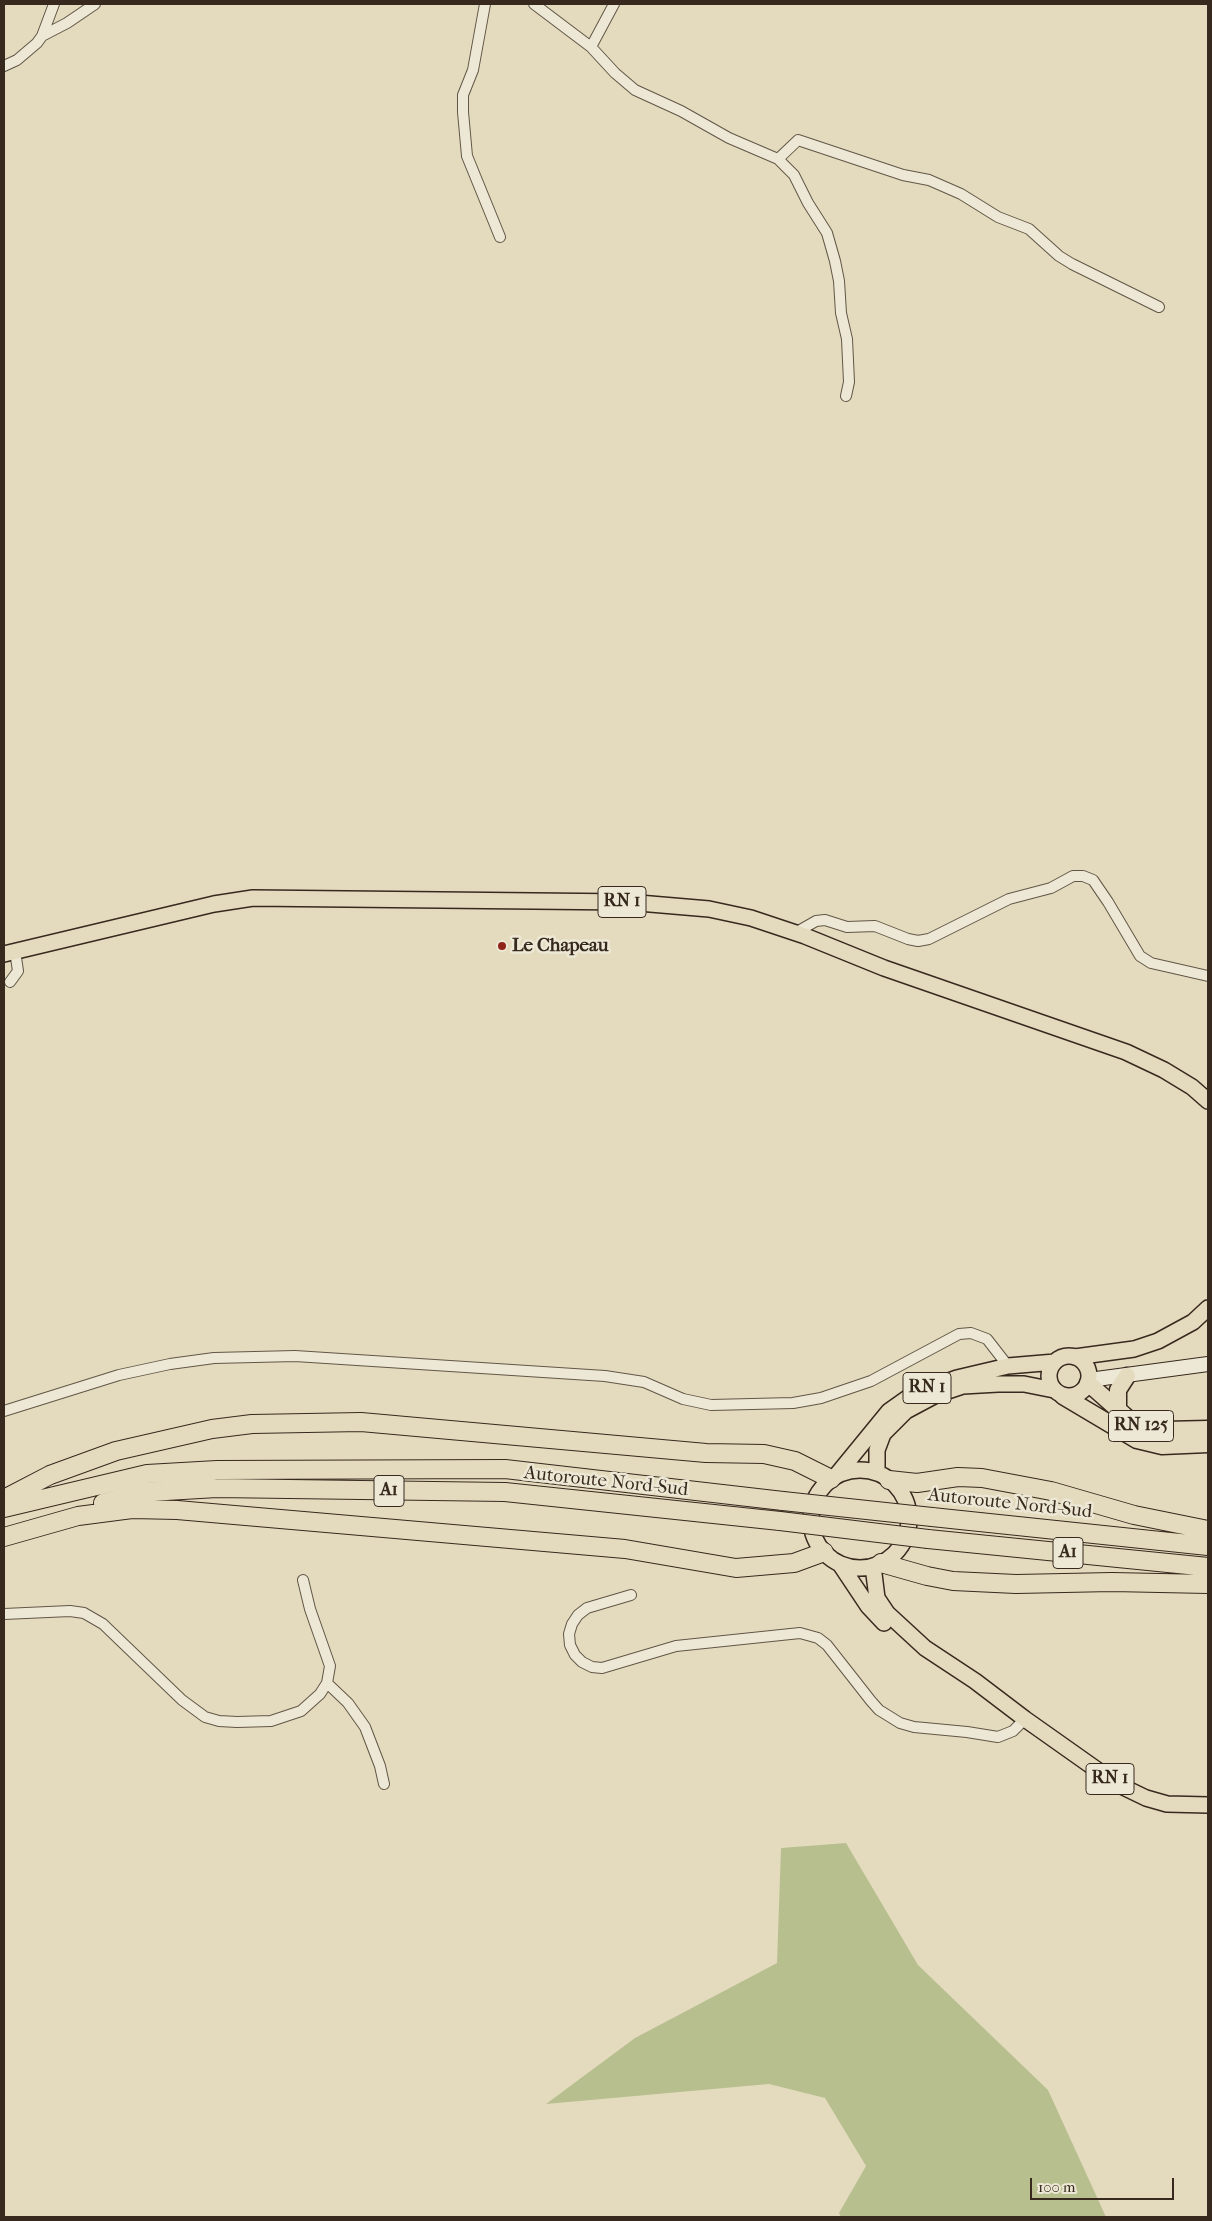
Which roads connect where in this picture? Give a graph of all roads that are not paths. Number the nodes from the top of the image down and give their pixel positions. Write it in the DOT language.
graph roads {
  1 [pos="54,4"];
  2 [pos="95,4"];
  3 [pos="485,4"];
  4 [pos="534,4"];
  5 [pos="614,4"];
  6 [pos="42,36"];
  7 [pos="591,47"];
  8 [pos="4,66"];
  9 [pos="778,159"];
  10 [pos="500,237"];
  11 [pos="1159,307"];
  12 [pos="846,396"];
  13 [pos="795,933"];
  14 [pos="10,953"];
  15 [pos="1208,976"];
  16 [pos="10,982"];
  17 [pos="1208,1102"];
  18 [pos="1208,1308"];
  19 [pos="1113,1353"];
  20 [pos="1075,1357"];
  21 [pos="1055,1362"];
  22 [pos="1208,1364"];
  23 [pos="1008,1366"];
  24 [pos="1088,1376"];
  25 [pos="1127,1376"];
  26 [pos="1058,1393"];
  27 [pos="1118,1409"];
  28 [pos="4,1411"];
  29 [pos="1208,1429"];
  30 [pos="1208,1444"];
  31 [pos="883,1476"];
  32 [pos="833,1478"];
  33 [pos="4,1499"];
  34 [pos="4,1508"];
  35 [pos="1208,1530"];
  36 [pos="4,1537"];
  37 [pos="1208,1546"];
  38 [pos="824,1552"];
  39 [pos="794,1563"];
  40 [pos="877,1565"];
  41 [pos="1208,1567"];
  42 [pos="843,1568"];
  43 [pos="303,1580"];
  44 [pos="1208,1584"];
  45 [pos="631,1595"];
  46 [pos="4,1614"];
  47 [pos="327,1683"];
  48 [pos="1025,1719"];
  49 [pos="384,1784"];
  50 [pos="1208,1804"];
  1 -- 6 [label="street"];
  2 -- 6 [label="street"];
  3 -- 10 [label="street"];
  4 -- 7 [label="street"];
  5 -- 7 [label="street"];
  6 -- 8 [label="street"];
  7 -- 9 [label="street"];
  9 -- 11 [label="street"];
  9 -- 12 [label="street"];
  13 -- 14 [label="main road, RN 1"];
  13 -- 15 [label="street"];
  13 -- 17 [label="main road, RN 1"];
  14 -- 16 [label="street"];
  18 -- 19 [label="main road"];
  19 -- 20 [label="main road"];
  19 -- 24 [label="main road"];
  20 -- 21 [label="main road"];
  20 -- 24 [label="main road"];
  21 -- 23 [label="main road, RN 1"];
  21 -- 26 [label="main road"];
  22 -- 25 [label="main road"];
  23 -- 28 [label="street"];
  23 -- 32 [label="main road, RN 1"];
  24 -- 25 [label="main road"];
  24 -- 26 [label="main road"];
  24 -- 27 [label="highway, RN 125"];
  25 -- 27 [label="highway"];
  26 -- 30 [label="highway"];
  26 -- 31 [label="main road, RN 1"];
  27 -- 29 [label="highway, RN 125"];
  31 -- 32 [label="main road"];
  31 -- 35 [label="highway"];
  31 -- 40 [label="main road"];
  32 -- 33 [label="highway"];
  32 -- 38 [label="main road"];
  34 -- 37 [label="highway, Autoroute Nord-Sud / A1, bridge"];
  36 -- 39 [label="highway"];
  36 -- 41 [label="highway, Autoroute Nord-Sud / A1, bridge"];
  38 -- 39 [label="highway"];
  38 -- 42 [label="main road"];
  39 -- 42 [label="main road"];
  40 -- 42 [label="main road"];
  40 -- 44 [label="highway"];
  40 -- 48 [label="main road, RN 1"];
  42 -- 48 [label="main road, RN 1"];
  43 -- 47 [label="street"];
  45 -- 48 [label="street"];
  46 -- 47 [label="street"];
  47 -- 49 [label="street"];
  48 -- 50 [label="main road, RN 1"];
}
